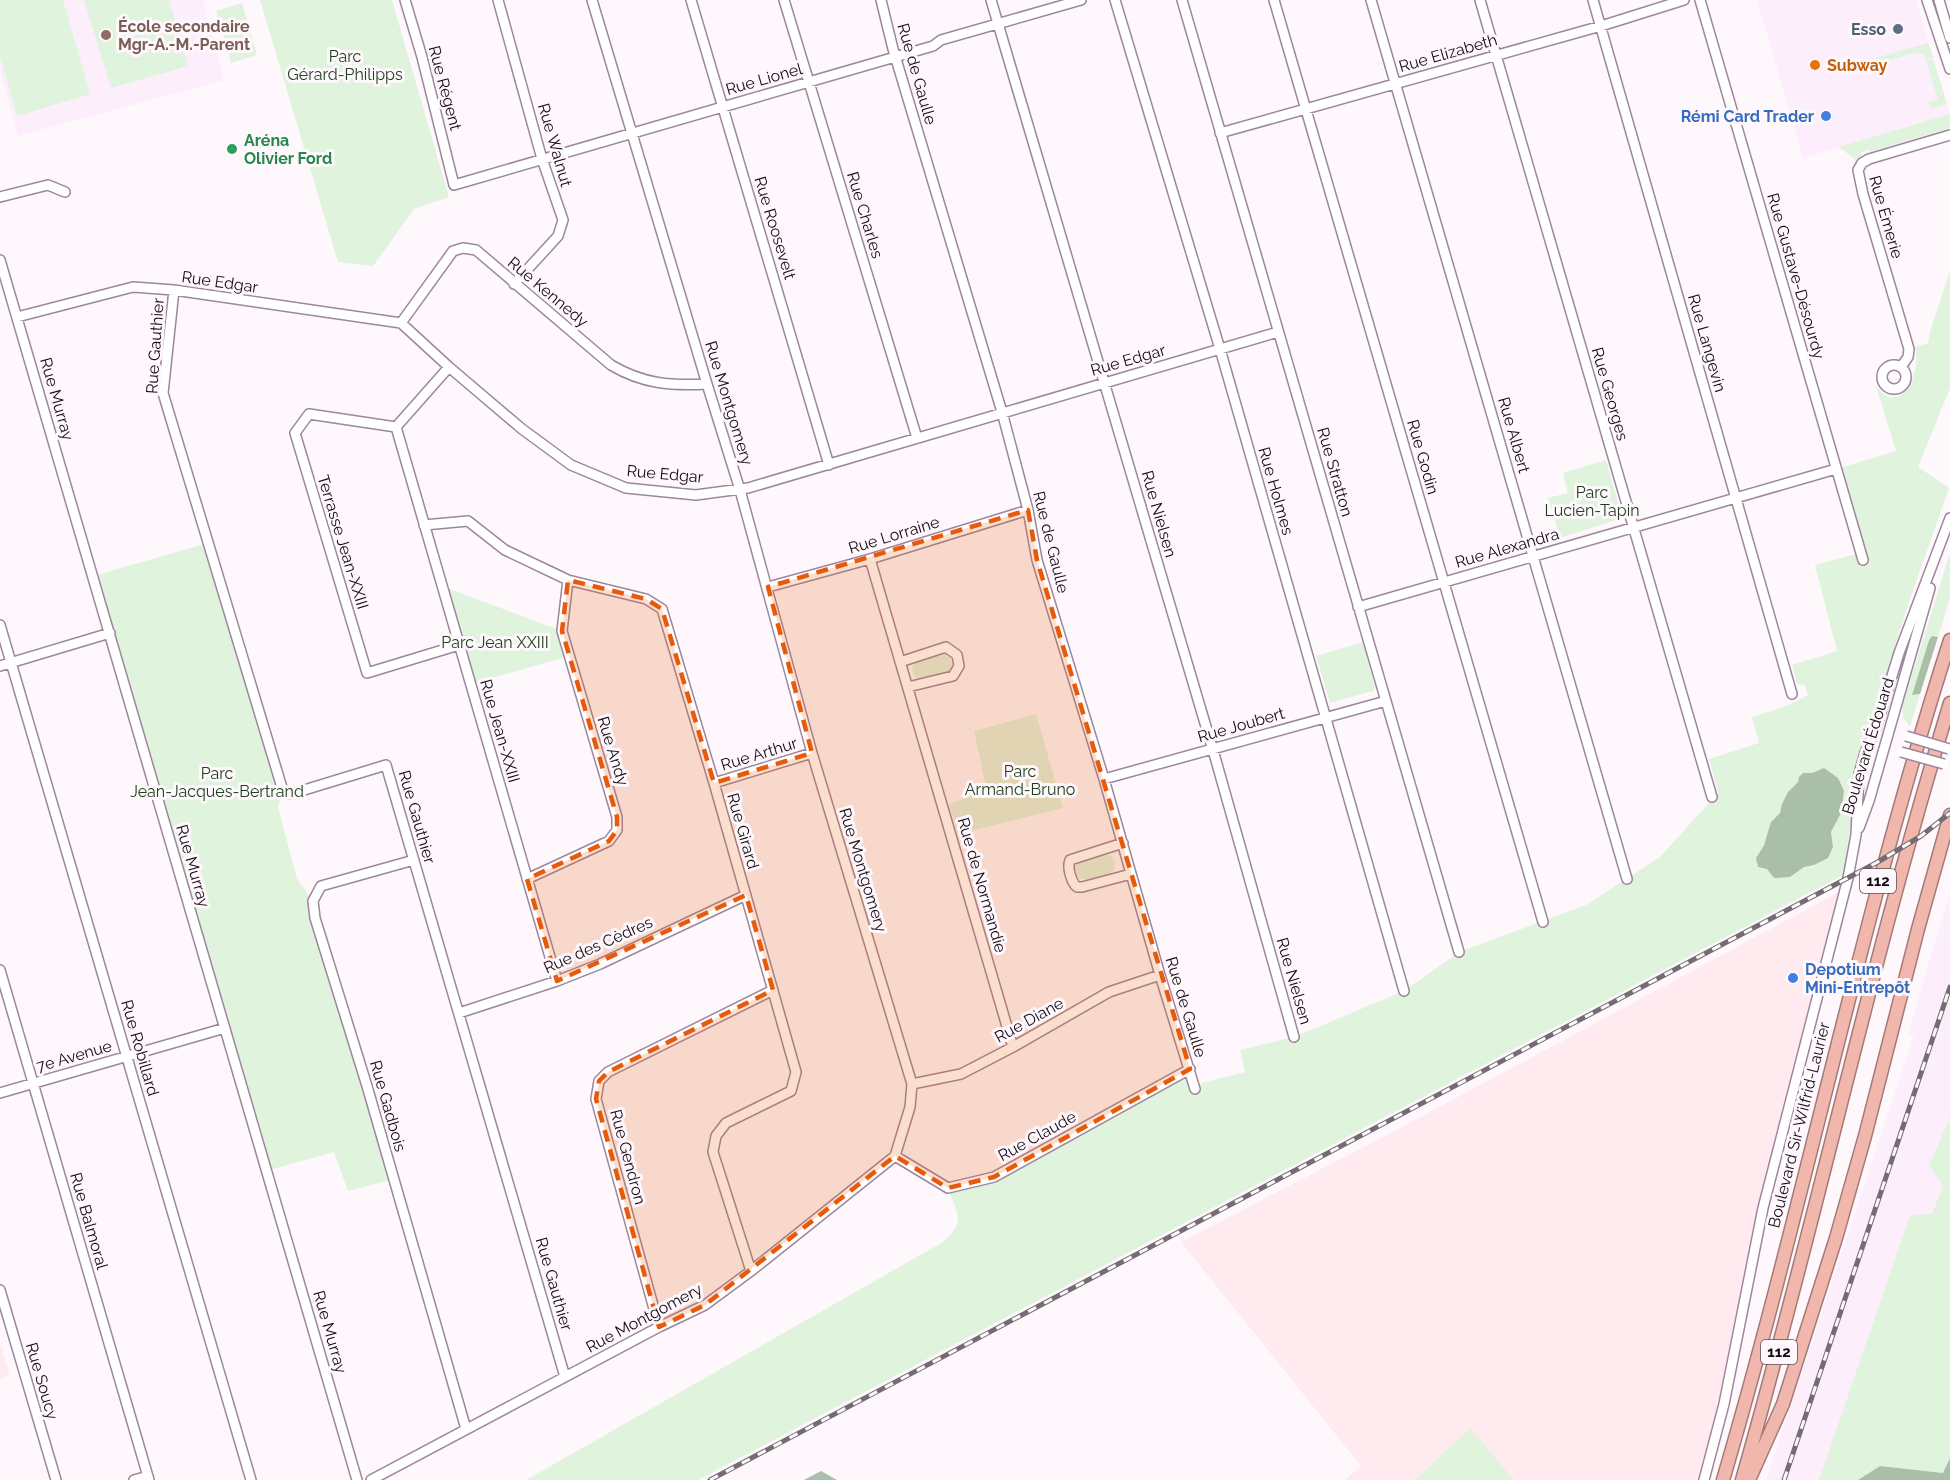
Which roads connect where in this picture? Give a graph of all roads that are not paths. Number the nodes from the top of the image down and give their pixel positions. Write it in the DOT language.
graph roads {
  1 [pos="405,0"];
  2 [pos="498,0"];
  3 [pos="592,0"];
  4 [pos="691,0"];
  5 [pos="784,0"];
  6 [pos="881,0"];
  7 [pos="991,0"];
  8 [pos="1081,0"];
  9 [pos="1115,0"];
  10 [pos="1182,0"];
  11 [pos="1274,0"];
  12 [pos="1371,0"];
  13 [pos="1480,0"];
  14 [pos="1593,0"];
  15 [pos="1684,0"];
  16 [pos="1700,0"];
  17 [pos="1927,0"];
  18 [pos="1939,0"];
  19 [pos="998,25"];
  20 [pos="1601,26"];
  21 [pos="1950,38"];
  22 [pos="1496,56"];
  23 [pos="896,57"];
  24 [pos="1950,69"];
  25 [pos="809,82"];
  26 [pos="1396,83"];
  27 [pos="723,107"];
  28 [pos="1306,108"];
  29 [pos="632,133"];
  30 [pos="1220,133"];
  31 [pos="1950,135"];
  32 [pos="542,159"];
  33 [pos="454,184"];
  34 [pos="65,192"];
  35 [pos="0,197"];
  36 [pos="0,260"];
  37 [pos="514,284"];
  38 [pos="174,290"];
  39 [pos="17,317"];
  40 [pos="401,323"];
  41 [pos="1278,332"];
  42 [pos="1220,349"];
  43 [pos="449,367"];
  44 [pos="1901,367"];
  45 [pos="1105,383"];
  46 [pos="706,384"];
  47 [pos="1002,412"];
  48 [pos="396,428"];
  49 [pos="917,438"];
  50 [pos="829,465"];
  51 [pos="1836,469"];
  52 [pos="740,490"];
  53 [pos="1736,497"];
  54 [pos="1028,510"];
  55 [pos="1950,518"];
  56 [pos="424,525"];
  57 [pos="1634,528"];
  58 [pos="1944,536"];
  59 [pos="1533,556"];
  60 [pos="870,559"];
  61 [pos="1863,560"];
  62 [pos="568,580"];
  63 [pos="1444,582"];
  64 [pos="768,587"];
  65 [pos="1358,607"];
  66 [pos="0,626"];
  67 [pos="110,633"];
  68 [pos="1950,640"];
  69 [pos="459,645"];
  70 [pos="11,662"];
  71 [pos="900,662"];
  72 [pos="0,666"];
  73 [pos="908,687"];
  74 [pos="1792,694"];
  75 [pos="1386,701"];
  76 [pos="1950,703"];
  77 [pos="1325,716"];
  78 [pos="1876,728"];
  79 [pos="1889,731"];
  80 [pos="1869,743"];
  81 [pos="1884,747"];
  82 [pos="1213,749"];
  83 [pos="1949,749"];
  84 [pos="812,753"];
  85 [pos="1947,765"];
  86 [pos="1104,779"];
  87 [pos="714,783"];
  88 [pos="1712,797"];
  89 [pos="1950,815"];
  90 [pos="1856,836"];
  91 [pos="1123,843"];
  92 [pos="414,860"];
  93 [pos="1131,874"];
  94 [pos="528,879"];
  95 [pos="1627,879"];
  96 [pos="746,895"];
  97 [pos="1543,922"];
  98 [pos="1459,952"];
  99 [pos="0,970"];
  100 [pos="1160,975"];
  101 [pos="557,981"];
  102 [pos="773,990"];
  103 [pos="1404,991"];
  104 [pos="459,1014"];
  105 [pos="225,1028"];
  106 [pos="1294,1037"];
  107 [pos="1013,1047"];
  108 [pos="127,1056"];
  109 [pos="1190,1069"];
  110 [pos="33,1084"];
  111 [pos="912,1084"];
  112 [pos="1195,1089"];
  113 [pos="0,1093"];
  114 [pos="895,1156"];
  115 [pos="752,1271"];
  116 [pos="0,1290"];
  117 [pos="659,1327"];
  118 [pos="565,1377"];
  119 [pos="466,1429"];
  120 [pos="149,1478"];
  121 [pos="56,1480"];
  122 [pos="134,1480"];
  123 [pos="251,1480"];
  124 [pos="357,1480"];
  125 [pos="371,1480"];
  126 [pos="1704,1480"];
  127 [pos="1723,1480"];
  128 [pos="1742,1480"];
  129 [pos="1749,1480"];
  1 -- 33 [label="street, Rue Régent"];
  2 -- 32 [label="street, Rue Walnut"];
  3 -- 29 [label="street, Rue Montgomery"];
  4 -- 27 [label="street, Rue Roosevelt"];
  5 -- 25 [label="street, Rue Charles"];
  6 -- 23 [label="street, Rue de Gaulle"];
  7 -- 19 [label="street, Rue Nielsen"];
  8 -- 19 [label="street, Rue Lionel"];
  9 -- 42 [label="street, Rue Holmes"];
  10 -- 30 [label="street, Rue Stratton"];
  11 -- 28 [label="street, Rue Godin"];
  12 -- 26 [label="street, Rue Albert"];
  13 -- 22 [label="street, Rue Georges"];
  14 -- 20 [label="street, Rue Langevin"];
  15 -- 20 [label="street, Rue Elizabeth"];
  16 -- 51 [label="street, Rue Gustave-Désourdy"];
  17 -- 24 [label="street"];
  18 -- 21 [label="street"];
  19 -- 23 [label="street, Rue Lionel"];
  19 -- 45 [label="street, Rue Nielsen"];
  20 -- 22 [label="street, Rue Elizabeth"];
  20 -- 53 [label="street, Rue Langevin"];
  22 -- 26 [label="street, Rue Elizabeth"];
  22 -- 57 [label="street, Rue Georges"];
  23 -- 25 [label="street, Rue Lionel"];
  23 -- 47 [label="street, Rue de Gaulle"];
  25 -- 27 [label="street, Rue Lionel"];
  25 -- 49 [label="street, Rue Charles"];
  26 -- 28 [label="street, Rue Elizabeth"];
  26 -- 59 [label="street, Rue Albert"];
  27 -- 29 [label="street, Rue Lionel"];
  27 -- 50 [label="street, Rue Roosevelt"];
  28 -- 30 [label="street, Rue Elizabeth"];
  28 -- 63 [label="street, Rue Godin"];
  29 -- 32 [label="street, Rue Lionel"];
  29 -- 46 [label="street, Rue Montgomery"];
  30 -- 41 [label="street, Rue Stratton"];
  31 -- 44 [label="street, Rue Émerie"];
  32 -- 33 [label="street, Rue Lionel"];
  32 -- 37 [label="street, Rue Walnut"];
  34 -- 35 [label="street"];
  36 -- 39 [label="street, Rue Murray"];
  37 -- 40 [label="street, Rue Kennedy"];
  37 -- 46 [label="street, Rue Kennedy"];
  38 -- 39 [label="street, Rue Edgar"];
  38 -- 40 [label="street, Rue Edgar"];
  38 -- 92 [label="street, Rue Gauthier"];
  39 -- 67 [label="street, Rue Murray"];
  40 -- 43 [label="street, Rue Edgar"];
  41 -- 42 [label="street, Rue Edgar"];
  41 -- 65 [label="street, Rue Stratton"];
  42 -- 45 [label="street, Rue Edgar"];
  42 -- 77 [label="street, Rue Holmes"];
  43 -- 48 [label="street"];
  43 -- 52 [label="street, Rue Edgar"];
  45 -- 47 [label="street, Rue Edgar"];
  45 -- 82 [label="street, Rue Nielsen"];
  46 -- 52 [label="street, Rue Montgomery"];
  47 -- 49 [label="street, Rue Edgar"];
  47 -- 54 [label="street, Rue de Gaulle"];
  48 -- 56 [label="street, Rue Jean-XXIII"];
  48 -- 69 [label="street, Terrasse Jean-XXIII"];
  49 -- 50 [label="street, Rue Edgar"];
  50 -- 52 [label="street, Rue Edgar"];
  51 -- 53 [label="street, Rue Alexandra"];
  51 -- 61 [label="street, Rue Gustave-Désourdy"];
  52 -- 64 [label="street, Rue Montgomery"];
  53 -- 57 [label="street, Rue Alexandra"];
  53 -- 74 [label="street, Rue Langevin"];
  54 -- 60 [label="street, Rue Lorraine"];
  54 -- 86 [label="street, Rue de Gaulle"];
  55 -- 58 [label="street, Boulevard Édouard"];
  56 -- 62 [label="street, Rue Girard"];
  56 -- 69 [label="street, Rue Jean-XXIII"];
  57 -- 59 [label="street, Rue Alexandra"];
  57 -- 88 [label="street, Rue Georges"];
  58 -- 78 [label="street, Boulevard Édouard"];
  58 -- 79 [label="street, Boulevard Édouard"];
  59 -- 63 [label="street, Rue Alexandra"];
  59 -- 95 [label="street, Rue Albert"];
  60 -- 64 [label="street, Rue Lorraine"];
  60 -- 71 [label="street, Rue de Normandie"];
  62 -- 87 [label="street, Rue Girard"];
  62 -- 94 [label="street, Rue Andy"];
  63 -- 65 [label="street, Rue Alexandra"];
  63 -- 97 [label="street, Rue Godin"];
  64 -- 84 [label="street, Rue Montgomery"];
  65 -- 75 [label="street, Rue Stratton"];
  66 -- 70 [label="street, Rue Robillard"];
  67 -- 70 [label="street"];
  67 -- 105 [label="street, Rue Murray"];
  68 -- 127 [label="highway, Boulevard Sir-Wilfrid-Laurier / 112"];
  69 -- 94 [label="street, Rue Jean-XXIII"];
  70 -- 72 [label="street"];
  70 -- 108 [label="street, Rue Robillard"];
  71 -- 73 [label="street, Rue de Normandie"];
  71 -- 73 [label="street"];
  73 -- 107 [label="street, Rue de Normandie"];
  75 -- 77 [label="street, Rue Joubert"];
  75 -- 98 [label="street, Rue Stratton"];
  76 -- 128 [label="highway, 112"];
  77 -- 82 [label="street, Rue Joubert"];
  77 -- 103 [label="street, Rue Holmes"];
  78 -- 79 [label="street"];
  78 -- 80 [label="street, Boulevard Édouard"];
  79 -- 81 [label="street, Boulevard Édouard"];
  79 -- 83 [label="street, bridge"];
  80 -- 81 [label="street"];
  80 -- 90 [label="street, Boulevard Édouard"];
  81 -- 85 [label="street, bridge"];
  81 -- 90 [label="street, Boulevard Édouard"];
  82 -- 86 [label="street, Rue Joubert"];
  82 -- 106 [label="street, Rue Nielsen"];
  84 -- 87 [label="street, Rue Arthur"];
  84 -- 111 [label="street, Rue Montgomery"];
  86 -- 91 [label="street, Rue de Gaulle"];
  87 -- 96 [label="street, Rue Girard"];
  89 -- 129 [label="highway"];
  90 -- 126 [label="street, Boulevard Sir-Wilfrid-Laurier"];
  91 -- 93 [label="street, Rue de Gaulle"];
  91 -- 93 [label="street"];
  92 -- 104 [label="street, Rue Gauthier"];
  92 -- 119 [label="street, Rue Gadbois"];
  93 -- 100 [label="street, Rue de Gaulle"];
  94 -- 101 [label="street, Rue Jean-XXIII"];
  96 -- 101 [label="street, Rue des Cèdres"];
  96 -- 102 [label="street, Rue Girard"];
  99 -- 110 [label="street, Rue Balmoral"];
  100 -- 107 [label="street, Rue Diane"];
  100 -- 109 [label="street, Rue de Gaulle"];
  101 -- 104 [label="street, Rue des Cèdres"];
  102 -- 115 [label="street, Rue Girard"];
  102 -- 117 [label="street, Rue Gendron"];
  104 -- 118 [label="street, Rue Gauthier"];
  105 -- 108 [label="street, 7e Avenue"];
  105 -- 124 [label="street, Rue Murray"];
  107 -- 111 [label="street, Rue Diane"];
  108 -- 110 [label="street, 7e Avenue"];
  108 -- 123 [label="street, Rue Robillard"];
  109 -- 112 [label="street, Rue de Gaulle"];
  109 -- 114 [label="street, Rue Claude"];
  110 -- 113 [label="street, 7e Avenue"];
  110 -- 120 [label="street, Rue Balmoral"];
  111 -- 114 [label="street, Rue Montgomery"];
  114 -- 115 [label="street, Rue Montgomery"];
  115 -- 117 [label="street, Rue Montgomery"];
  116 -- 121 [label="street, Rue Soucy"];
  117 -- 118 [label="street, Rue Montgomery"];
  118 -- 119 [label="street, Rue Montgomery"];
  119 -- 125 [label="street, Rue Montgomery"];
  120 -- 122 [label="street"];
}
